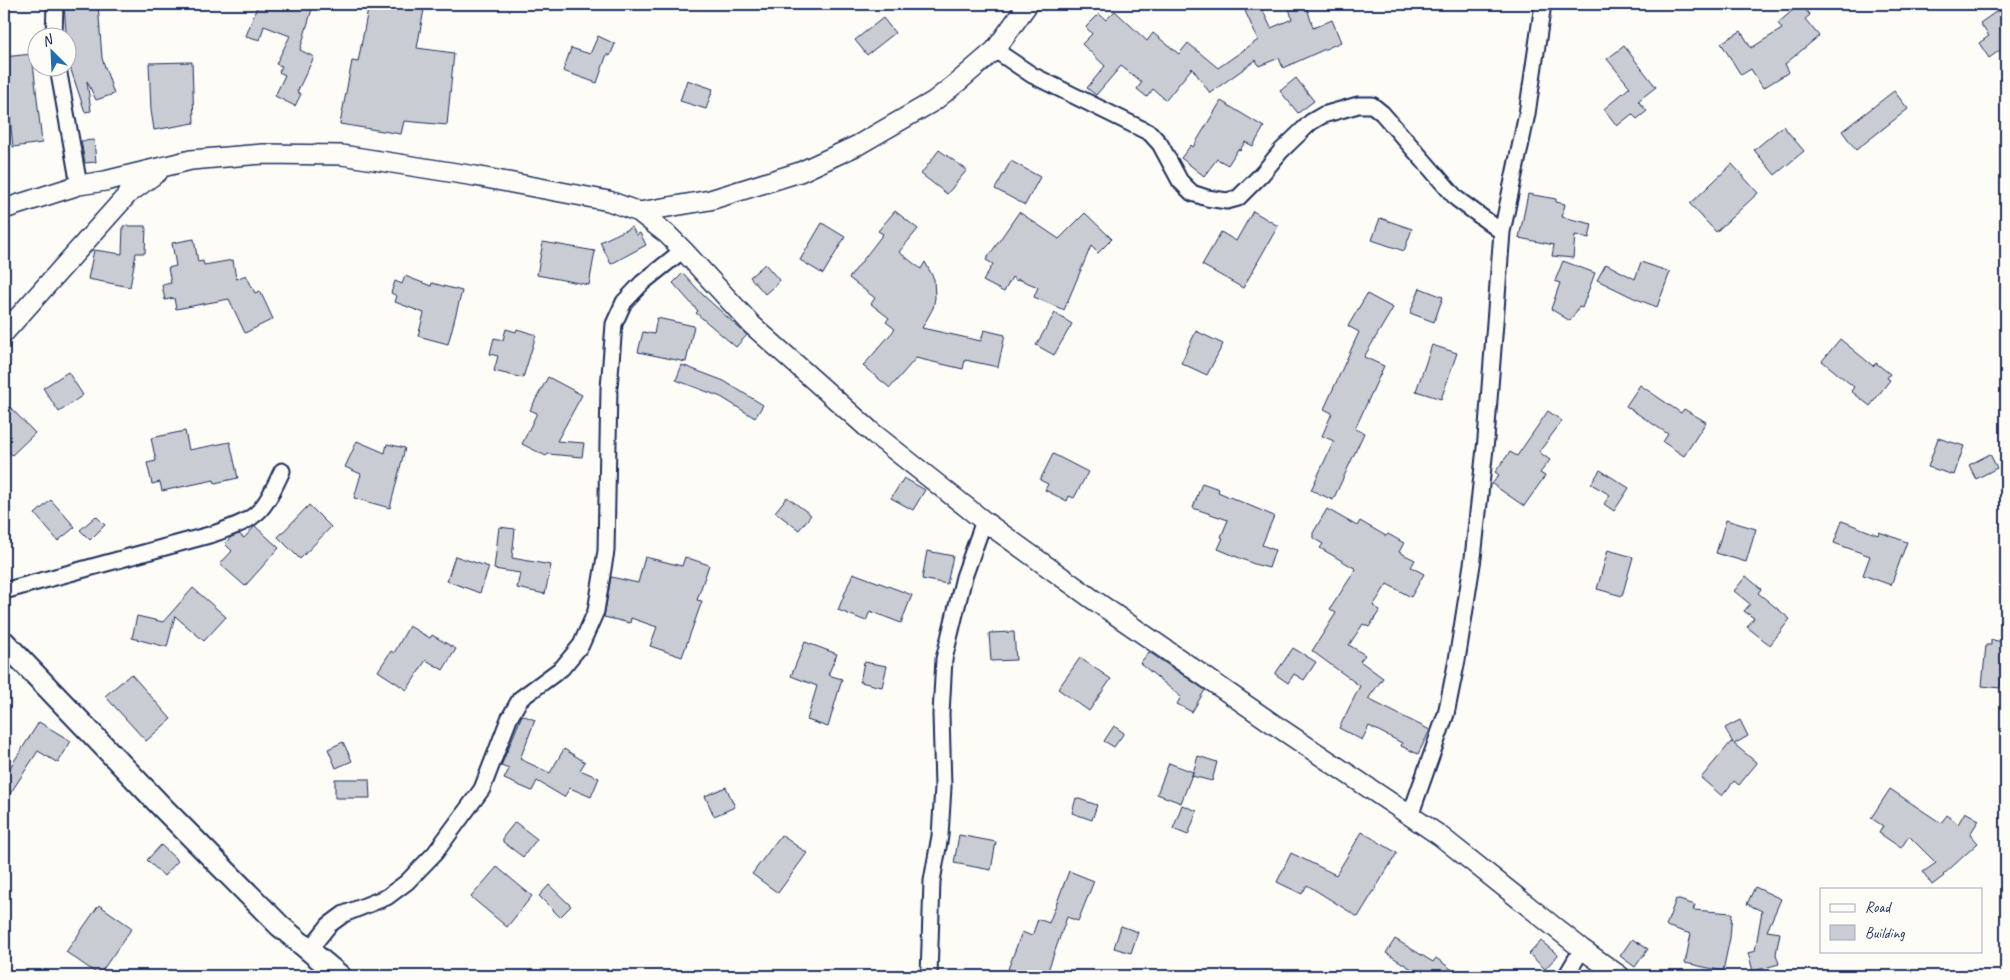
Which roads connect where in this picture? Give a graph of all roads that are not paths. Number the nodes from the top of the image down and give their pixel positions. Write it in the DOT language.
graph roads {
  1 [pos="55,4"];
  2 [pos="1028,4"];
  3 [pos="1543,4"];
  4 [pos="54,28"];
  5 [pos="995,50"];
  6 [pos="60,78"];
  7 [pos="169,165"];
  8 [pos="105,181"];
  9 [pos="79,185"];
  10 [pos="114,208"];
  11 [pos="4,209"];
  12 [pos="639,212"];
  13 [pos="1502,232"];
  14 [pos="683,250"];
  15 [pos="4,333"];
  16 [pos="282,471"];
  17 [pos="984,521"];
  18 [pos="4,591"];
  19 [pos="4,642"];
  20 [pos="1410,816"];
  21 [pos="1582,949"];
  22 [pos="308,950"];
  23 [pos="340,976"];
  24 [pos="930,976"];
  25 [pos="1566,976"];
  26 [pos="1620,976"];
  1 -- 4 [label="street"];
  2 -- 5 [label="street"];
  3 -- 13 [label="street"];
  5 -- 12 [label="street"];
  5 -- 13 [label="street"];
  6 -- 9 [label="street"];
  7 -- 8 [label="street"];
  7 -- 10 [label="street"];
  7 -- 12 [label="street"];
  8 -- 9 [label="street"];
  8 -- 10 [label="street"];
  9 -- 11 [label="street"];
  10 -- 15 [label="street"];
  12 -- 14 [label="street"];
  13 -- 20 [label="street"];
  14 -- 17 [label="street"];
  14 -- 22 [label="street"];
  16 -- 18 [label="street"];
  17 -- 20 [label="street"];
  17 -- 24 [label="street"];
  19 -- 22 [label="main road"];
  20 -- 21 [label="street"];
  21 -- 25 [label="street"];
  21 -- 26 [label="street"];
  22 -- 23 [label="main road"];
}
